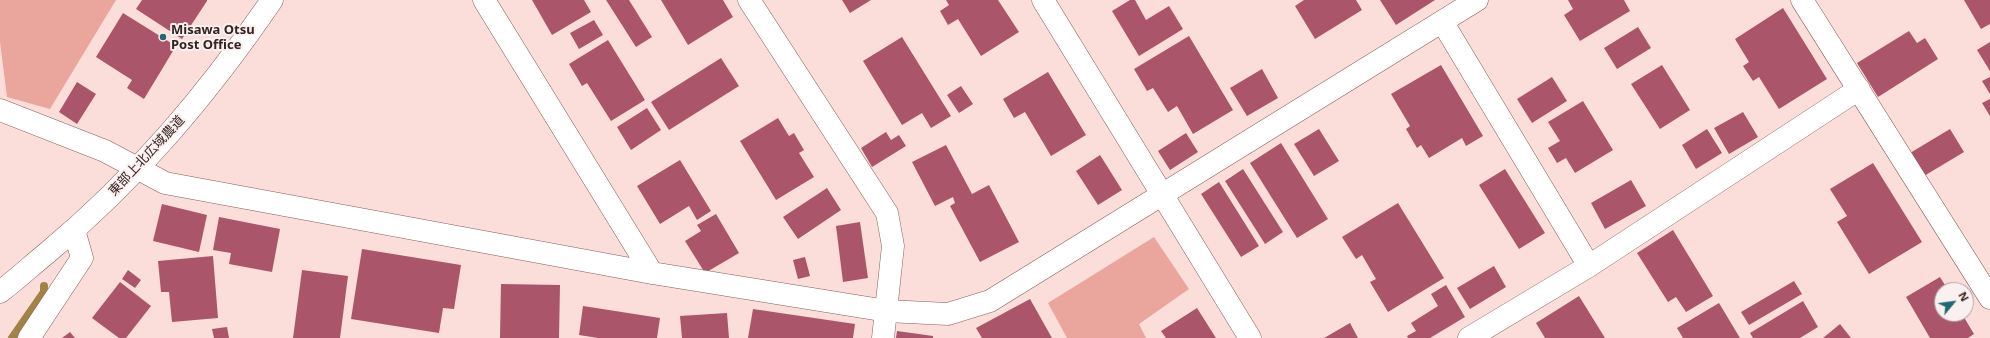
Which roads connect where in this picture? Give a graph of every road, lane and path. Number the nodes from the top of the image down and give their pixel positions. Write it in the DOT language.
graph roads {
  1 [pos="272,0"];
  2 [pos="484,0"];
  3 [pos="750,0"];
  4 [pos="1043,0"];
  5 [pos="1477,0"];
  6 [pos="1802,0"];
  7 [pos="1443,23"];
  8 [pos="1859,89"];
  9 [pos="0,110"];
  10 [pos="139,169"];
  11 [pos="1161,194"];
  12 [pos="74,230"];
  13 [pos="1589,266"];
  14 [pos="652,273"];
  15 [pos="0,292"];
  16 [pos="1990,298"];
  17 [pos="887,311"];
  18 [pos="29,338"];
  19 [pos="883,338"];
  20 [pos="1250,338"];
  21 [pos="1469,338"];
  1 -- 10 [label="street, 東部上北広域農道"];
  2 -- 14 [label="street"];
  3 -- 17 [label="street"];
  4 -- 11 [label="street"];
  5 -- 7 [label="street"];
  6 -- 8 [label="street"];
  7 -- 11 [label="street"];
  7 -- 13 [label="street"];
  8 -- 13 [label="street"];
  8 -- 16 [label="street"];
  9 -- 10 [label="street"];
  10 -- 12 [label="street, 東部上北広域農道"];
  10 -- 14 [label="street"];
  11 -- 17 [label="street"];
  11 -- 20 [label="street"];
  12 -- 15 [label="street, 東部上北広域農道"];
  12 -- 18 [label="street"];
  13 -- 21 [label="street"];
  14 -- 17 [label="street"];
  17 -- 19 [label="street"];
}
